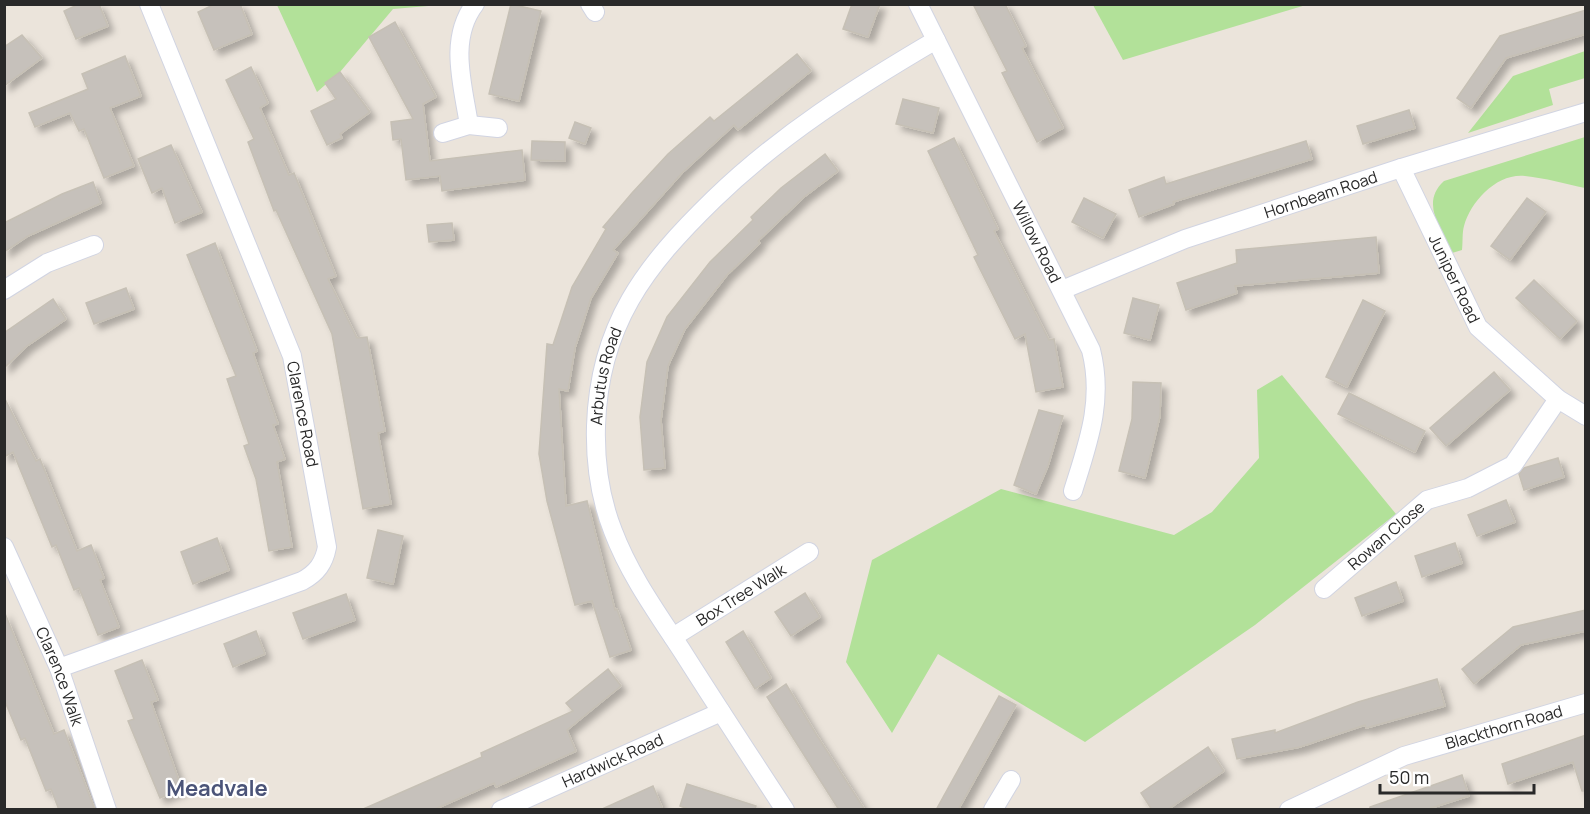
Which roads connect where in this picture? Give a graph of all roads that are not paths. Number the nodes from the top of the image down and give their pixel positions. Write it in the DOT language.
graph roads {
  1 [pos="149,4"];
  2 [pos="475,4"];
  3 [pos="918,4"];
  4 [pos="936,40"];
  5 [pos="1586,112"];
  6 [pos="469,125"];
  7 [pos="498,128"];
  8 [pos="444,134"];
  9 [pos="1401,168"];
  10 [pos="94,245"];
  11 [pos="4,290"];
  12 [pos="1062,290"];
  13 [pos="1558,399"];
  14 [pos="1586,416"];
  15 [pos="1073,491"];
  16 [pos="4,547"];
  17 [pos="809,552"];
  18 [pos="1324,589"];
  19 [pos="673,637"];
  20 [pos="59,668"];
  21 [pos="1586,703"];
  22 [pos="721,712"];
  23 [pos="1011,780"];
  24 [pos="504,809"];
  25 [pos="107,810"];
  26 [pos="785,810"];
  27 [pos="993,810"];
  28 [pos="1289,810"];
  1 -- 20 [label="street, Clarence Road"];
  2 -- 6 [label="street"];
  3 -- 4 [label="street, Willow Road"];
  4 -- 12 [label="street, Willow Road"];
  4 -- 19 [label="street, Arbutus Road"];
  5 -- 9 [label="street, Hornbeam Road"];
  6 -- 7 [label="street"];
  6 -- 8 [label="street"];
  9 -- 12 [label="street, Hornbeam Road"];
  9 -- 13 [label="street, Juniper Road"];
  10 -- 11 [label="street"];
  12 -- 15 [label="street, Willow Road"];
  13 -- 14 [label="street, Juniper Road"];
  13 -- 18 [label="street, Rowan Close"];
  16 -- 20 [label="street, Clarence Walk"];
  17 -- 19 [label="street, Box Tree Walk"];
  19 -- 22 [label="street, Arbutus Road"];
  20 -- 25 [label="street, Clarence Walk"];
  21 -- 28 [label="street, Blackthorn Road"];
  22 -- 24 [label="street, Hardwick Road"];
  22 -- 26 [label="street, Arbutus Road"];
  23 -- 27 [label="street"];
}
